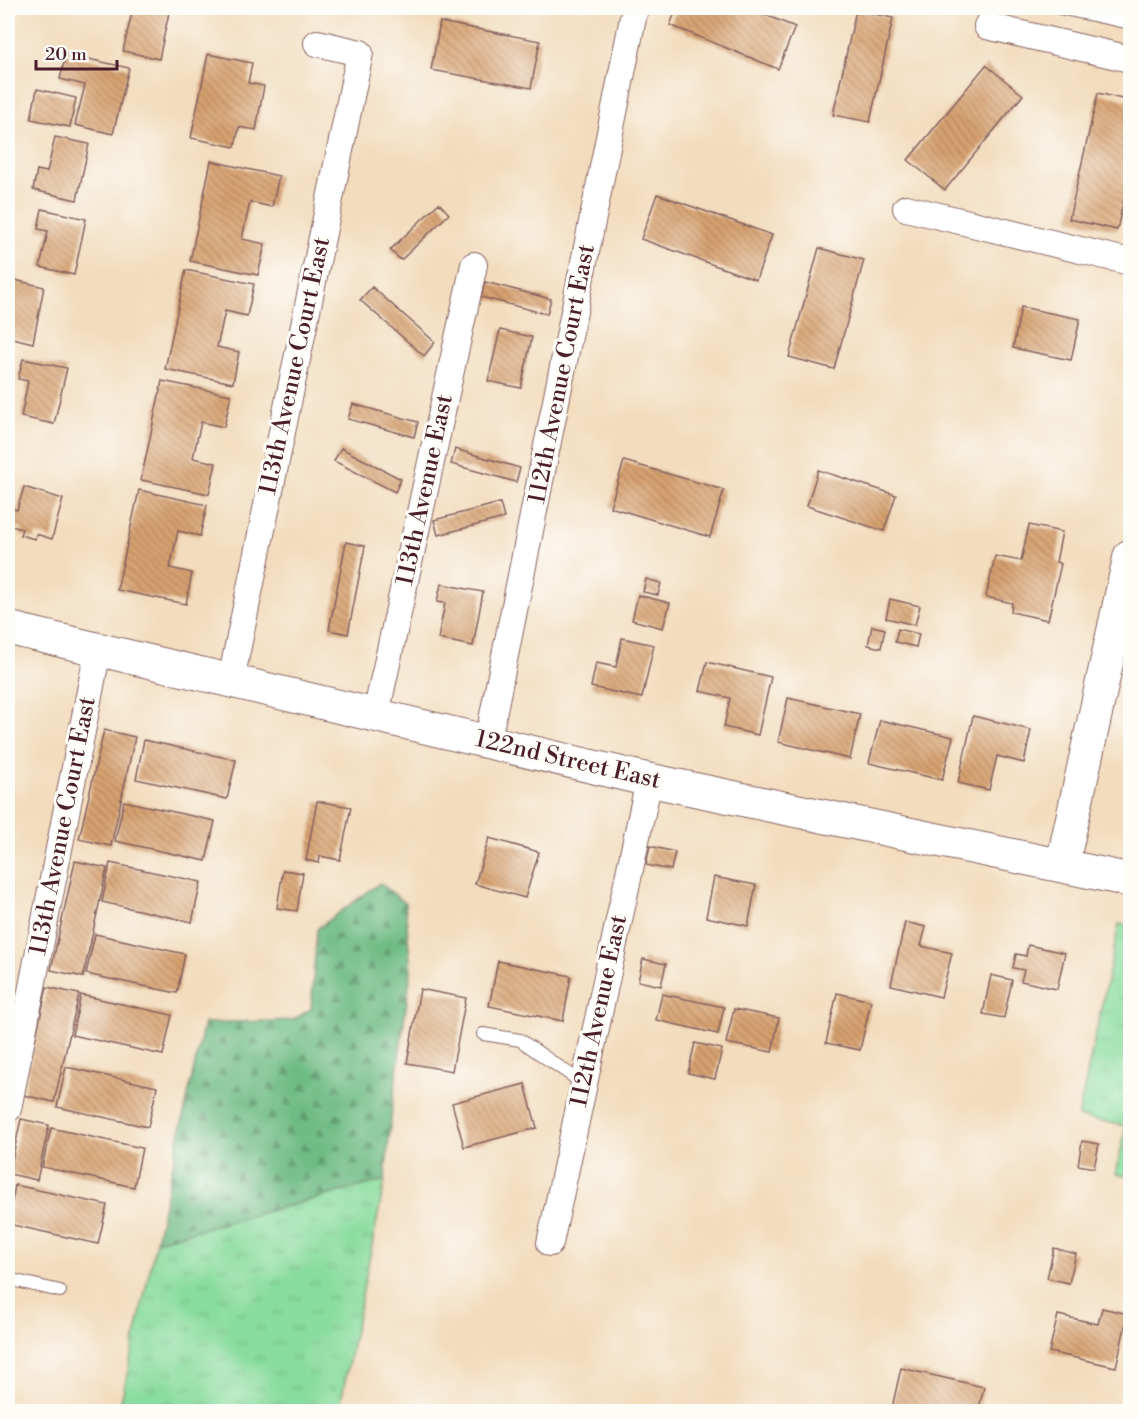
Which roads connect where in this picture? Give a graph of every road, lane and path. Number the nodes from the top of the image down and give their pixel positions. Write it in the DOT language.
graph roads {
  1 [pos="635,8"];
  2 [pos="1059,8"];
  3 [pos="1131,23"];
  4 [pos="987,26"];
  5 [pos="317,44"];
  6 [pos="1131,59"];
  7 [pos="906,208"];
  8 [pos="1131,262"];
  9 [pos="474,265"];
  10 [pos="1131,556"];
  11 [pos="8,628"];
  12 [pos="98,650"];
  13 [pos="231,680"];
  14 [pos="376,714"];
  15 [pos="488,740"];
  16 [pos="649,780"];
  17 [pos="1062,866"];
  18 [pos="1131,880"];
  19 [pos="483,1034"];
  20 [pos="584,1084"];
  21 [pos="8,1109"];
  22 [pos="550,1243"];
  23 [pos="8,1279"];
  24 [pos="60,1292"];
  1 -- 15 [label="street, 112th Avenue Court East"];
  2 -- 3 [label="lane"];
  4 -- 6 [label="street"];
  5 -- 13 [label="street, 113th Avenue Court East"];
  7 -- 8 [label="street"];
  9 -- 14 [label="street, 113th Avenue East"];
  10 -- 17 [label="street"];
  11 -- 12 [label="street, 122nd Street East"];
  12 -- 13 [label="street, 122nd Street East"];
  12 -- 21 [label="street, 113th Avenue Court East"];
  13 -- 14 [label="street, 122nd Street East"];
  14 -- 15 [label="street, 122nd Street East"];
  15 -- 16 [label="street, 122nd Street East"];
  16 -- 17 [label="street, 122nd Street East"];
  16 -- 20 [label="street, 112th Avenue East"];
  17 -- 18 [label="street, 122nd Street East"];
  19 -- 20 [label="lane"];
  20 -- 22 [label="street, 112th Avenue East"];
  23 -- 24 [label="lane"];
}
